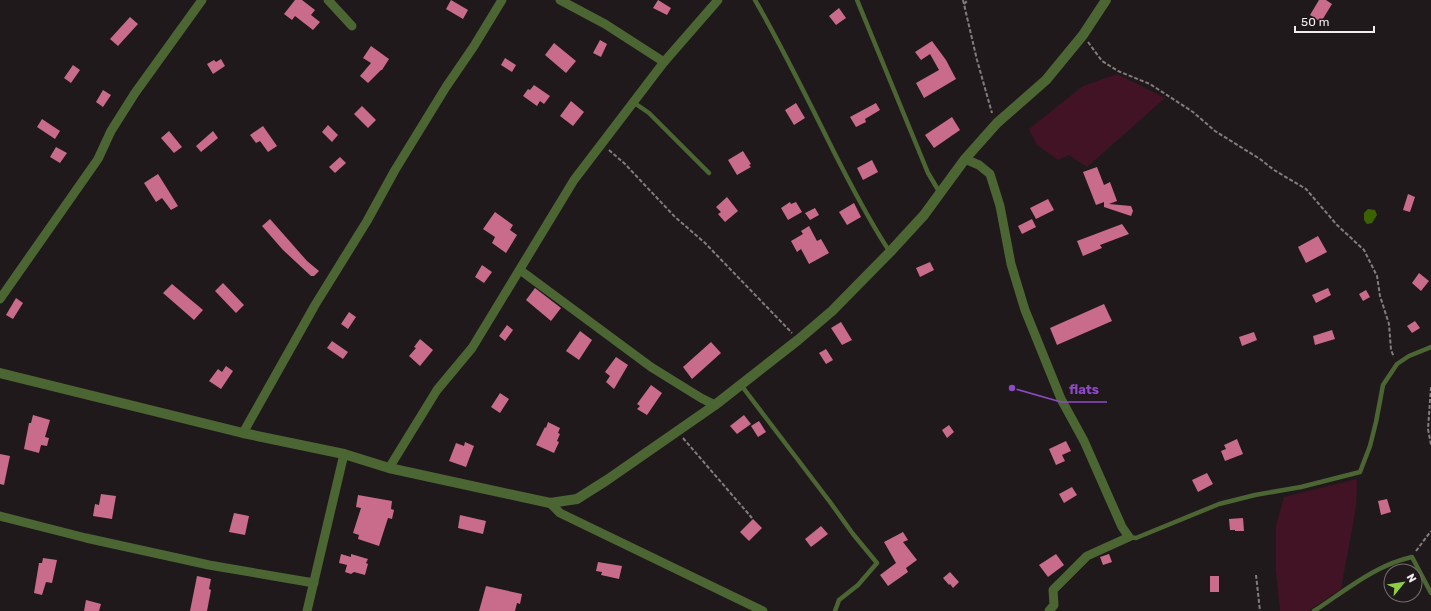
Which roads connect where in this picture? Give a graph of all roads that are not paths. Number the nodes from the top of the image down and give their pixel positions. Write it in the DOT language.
graph roads {
  1 [pos="202,0"];
  2 [pos="328,0"];
  3 [pos="502,0"];
  4 [pos="560,0"];
  5 [pos="718,0"];
  6 [pos="755,0"];
  7 [pos="857,0"];
  8 [pos="1106,0"];
  9 [pos="352,26"];
  10 [pos="664,62"];
  11 [pos="633,102"];
  12 [pos="965,159"];
  13 [pos="709,173"];
  14 [pos="941,194"];
  15 [pos="890,252"];
  16 [pos="520,270"];
  17 [pos="0,299"];
  18 [pos="1431,347"];
  19 [pos="0,372"];
  20 [pos="741,385"];
  21 [pos="715,405"];
  22 [pos="243,433"];
  23 [pos="344,454"];
  24 [pos="389,468"];
  25 [pos="550,503"];
  26 [pos="0,516"];
  27 [pos="1129,537"];
  28 [pos="314,583"];
  29 [pos="1431,593"];
  30 [pos="308,611"];
  31 [pos="763,611"];
  32 [pos="835,611"];
  33 [pos="1049,611"];
  34 [pos="1314,611"];
  1 -- 17 [label="street"];
  2 -- 9 [label="street"];
  3 -- 22 [label="street"];
  4 -- 10 [label="street"];
  5 -- 10 [label="street"];
  6 -- 15 [label="lane"];
  7 -- 14 [label="lane"];
  8 -- 12 [label="street"];
  10 -- 11 [label="street"];
  11 -- 13 [label="lane"];
  11 -- 16 [label="street"];
  12 -- 14 [label="street"];
  12 -- 27 [label="street"];
  14 -- 15 [label="street"];
  15 -- 20 [label="street"];
  16 -- 21 [label="street"];
  16 -- 24 [label="street"];
  18 -- 27 [label="lane"];
  19 -- 22 [label="street"];
  20 -- 21 [label="street"];
  20 -- 32 [label="lane"];
  21 -- 25 [label="street"];
  22 -- 23 [label="street"];
  23 -- 24 [label="street"];
  23 -- 28 [label="street"];
  24 -- 25 [label="street"];
  25 -- 31 [label="street"];
  26 -- 28 [label="street"];
  27 -- 33 [label="street"];
  28 -- 30 [label="street"];
  29 -- 34 [label="lane"];
}
